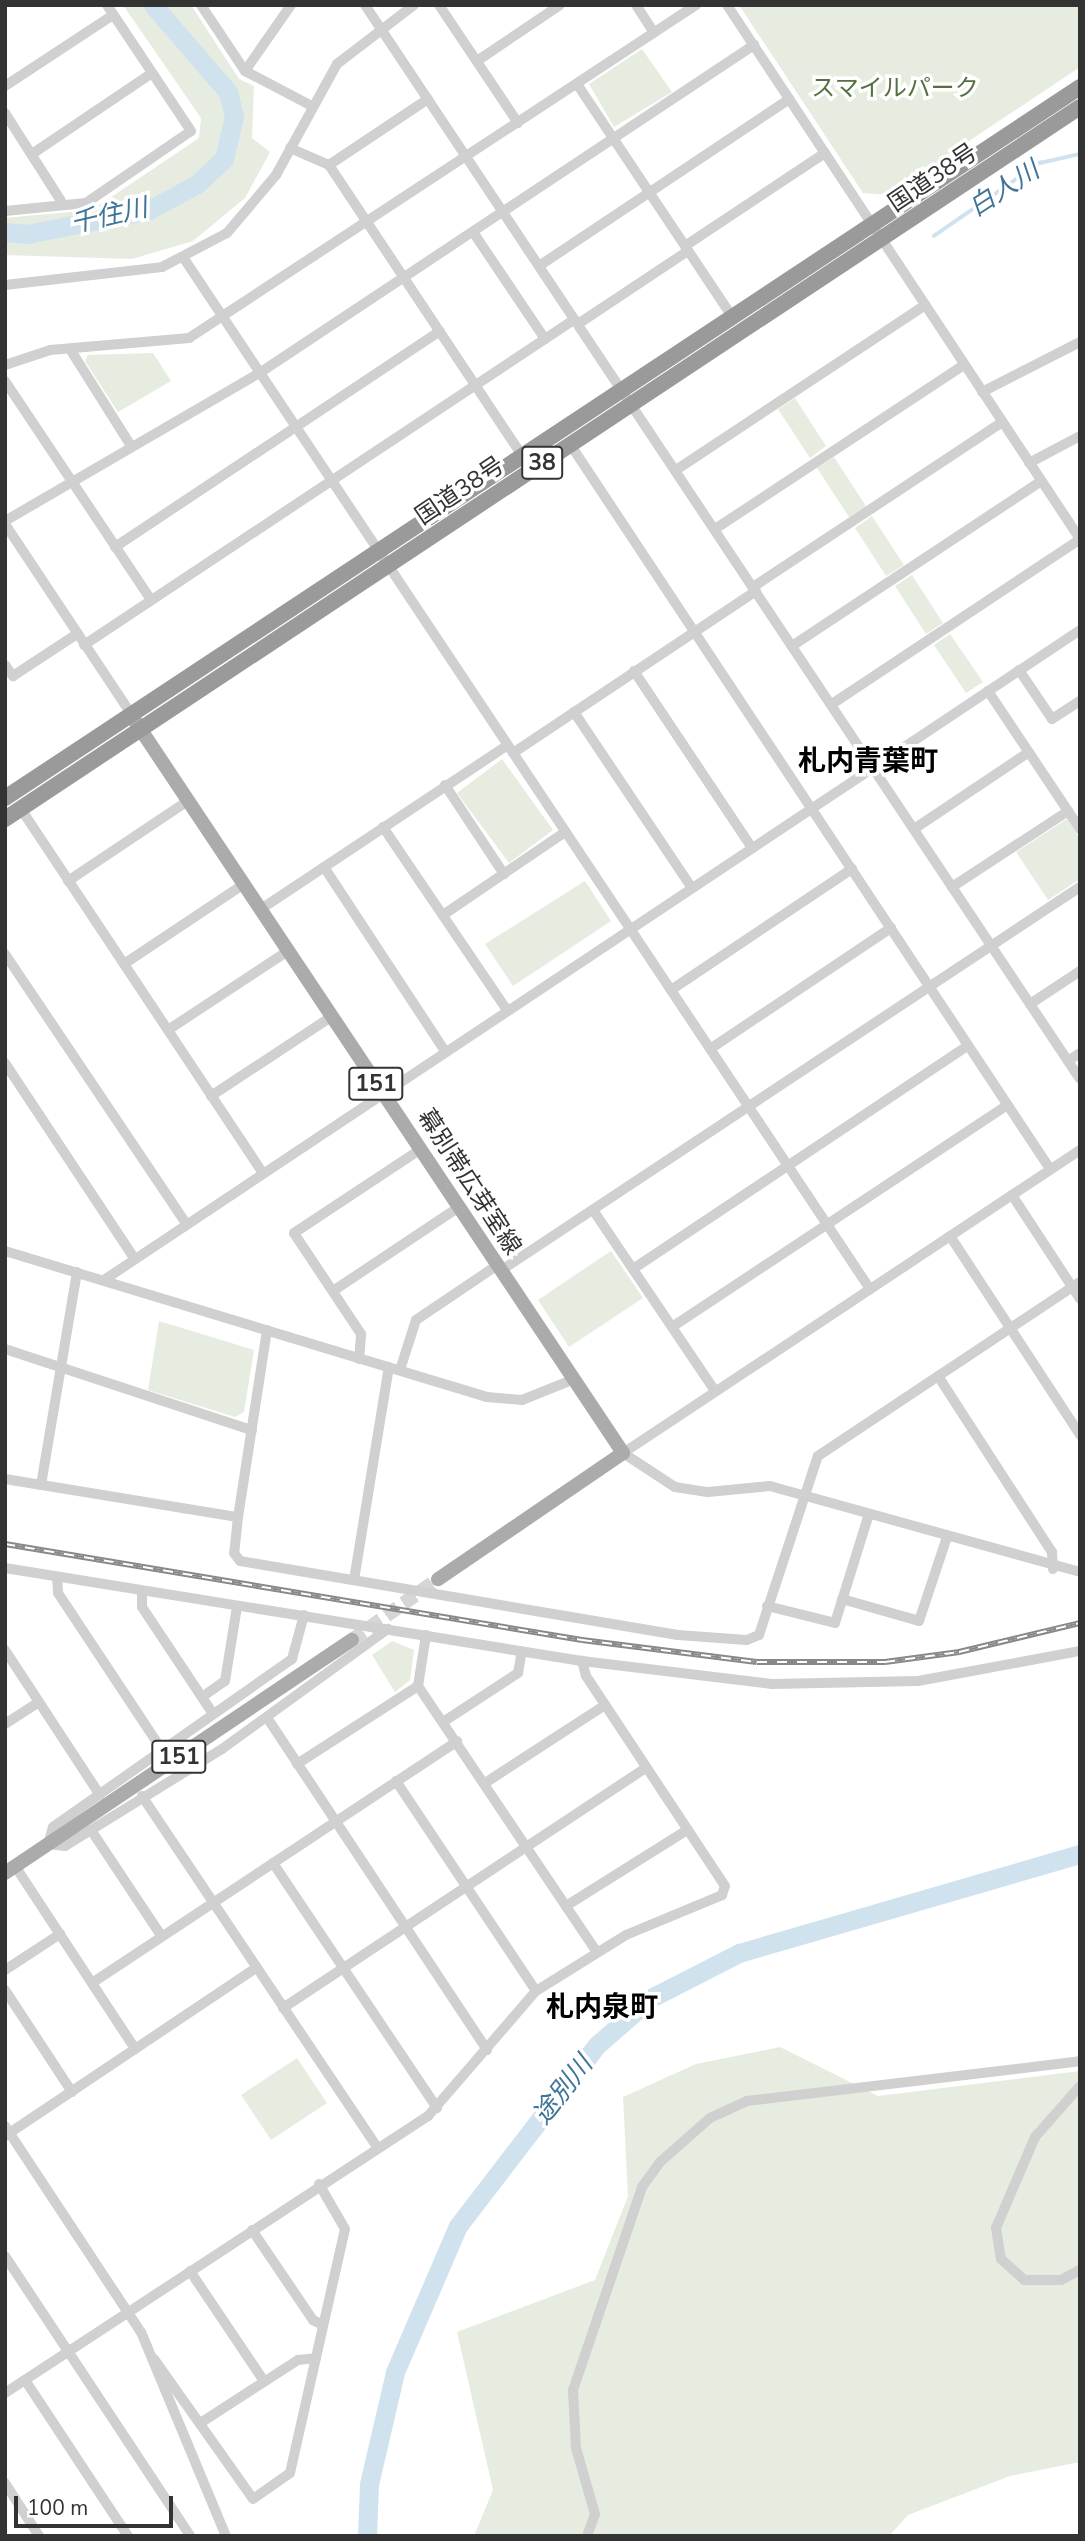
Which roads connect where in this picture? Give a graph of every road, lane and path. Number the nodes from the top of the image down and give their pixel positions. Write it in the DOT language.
graph roads {
  1 [pos="201,5"];
  2 [pos="365,5"];
  3 [pos="414,5"];
  4 [pos="439,5"];
  5 [pos="560,5"];
  6 [pos="636,5"];
  7 [pos="696,5"];
  8 [pos="727,5"];
  9 [pos="285,7"];
  10 [pos="110,10"];
  11 [pos="380,28"];
  12 [pos="654,33"];
  13 [pos="754,45"];
  14 [pos="477,61"];
  15 [pos="244,71"];
  16 [pos="152,73"];
  17 [pos="577,84"];
  18 [pos="5,86"];
  19 [pos="1080,87"];
  20 [pos="428,99"];
  21 [pos="789,99"];
  22 [pos="310,105"];
  23 [pos="1080,107"];
  24 [pos="5,113"];
  25 [pos="518,123"];
  26 [pos="613,139"];
  27 [pos="289,148"];
  28 [pos="825,153"];
  29 [pos="32,154"];
  30 [pos="467,157"];
  31 [pos="330,166"];
  32 [pos="649,192"];
  33 [pos="61,201"];
  34 [pos="5,211"];
  35 [pos="503,212"];
  36 [pos="369,223"];
  37 [pos="872,224"];
  38 [pos="473,232"];
  39 [pos="882,239"];
  40 [pos="686,249"];
  41 [pos="183,257"];
  42 [pos="539,266"];
  43 [pos="404,276"];
  44 [pos="5,285"];
  45 [pos="925,305"];
  46 [pos="732,316"];
  47 [pos="224,318"];
  48 [pos="576,321"];
  49 [pos="440,331"];
  50 [pos="545,339"];
  51 [pos="1080,342"];
  52 [pos="70,349"];
  53 [pos="964,365"];
  54 [pos="5,366"];
  55 [pos="261,372"];
  56 [pos="5,381"];
  57 [pos="475,385"];
  58 [pos="982,392"];
  59 [pos="627,396"];
  60 [pos="1002,422"];
  61 [pos="297,426"];
  62 [pos="1080,436"];
  63 [pos="570,444"];
  64 [pos="131,446"];
  65 [pos="522,455"];
  66 [pos="1029,463"];
  67 [pos="676,470"];
  68 [pos="70,479"];
  69 [pos="333,481"];
  70 [pos="1041,481"];
  71 [pos="5,522"];
  72 [pos="715,529"];
  73 [pos="1080,539"];
  74 [pos="116,547"];
  75 [pos="378,550"];
  76 [pos="389,566"];
  77 [pos="755,589"];
  78 [pos="151,600"];
  79 [pos="1080,630"];
  80 [pos="695,631"];
  81 [pos="78,634"];
  82 [pos="84,645"];
  83 [pos="792,646"];
  84 [pos="5,665"];
  85 [pos="1019,670"];
  86 [pos="634,671"];
  87 [pos="988,691"];
  88 [pos="1080,701"];
  89 [pos="832,704"];
  90 [pos="574,712"];
  91 [pos="131,714"];
  92 [pos="141,729"];
  93 [pos="510,749"];
  94 [pos="1029,752"];
  95 [pos="873,767"];
  96 [pos="446,785"];
  97 [pos="5,798"];
  98 [pos="189,800"];
  99 [pos="811,808"];
  100 [pos="21,809"];
  101 [pos="1068,811"];
  102 [pos="5,819"];
  103 [pos="383,827"];
  104 [pos="914,829"];
  105 [pos="1080,829"];
  106 [pos="565,832"];
  107 [pos="752,848"];
  108 [pos="324,867"];
  109 [pos="852,869"];
  110 [pos="504,874"];
  111 [pos="68,881"];
  112 [pos="244,884"];
  113 [pos="691,887"];
  114 [pos="952,887"];
  115 [pos="1080,887"];
  116 [pos="261,909"];
  117 [pos="443,915"];
  118 [pos="891,928"];
  119 [pos="630,929"];
  120 [pos="992,946"];
  121 [pos="288,951"];
  122 [pos="5,954"];
  123 [pos="124,964"];
  124 [pos="1080,971"];
  125 [pos="929,987"];
  126 [pos="671,990"];
  127 [pos="1030,1004"];
  128 [pos="507,1010"];
  129 [pos="331,1017"];
  130 [pos="168,1030"];
  131 [pos="968,1046"];
  132 [pos="710,1049"];
  133 [pos="445,1051"];
  134 [pos="1080,1053"];
  135 [pos="1068,1061"];
  136 [pos="5,1063"];
  137 [pos="1080,1079"];
  138 [pos="382,1093"];
  139 [pos="211,1096"];
  140 [pos="1007,1105"];
  141 [pos="748,1107"];
  142 [pos="421,1149"];
  143 [pos="1079,1152"];
  144 [pos="787,1166"];
  145 [pos="1050,1170"];
  146 [pos="262,1172"];
  147 [pos="1012,1195"];
  148 [pos="459,1207"];
  149 [pos="593,1210"];
  150 [pos="186,1223"];
  151 [pos="827,1225"];
  152 [pos="950,1236"];
  153 [pos="5,1251"];
  154 [pos="134,1258"];
  155 [pos="498,1268"];
  156 [pos="633,1269"];
  157 [pos="77,1272"];
  158 [pos="104,1280"];
  159 [pos="1076,1284"];
  160 [pos="870,1289"];
  161 [pos="332,1291"];
  162 [pos="1080,1299"];
  163 [pos="672,1327"];
  164 [pos="1010,1329"];
  165 [pos="267,1330"];
  166 [pos="5,1349"];
  167 [pos="359,1359"];
  168 [pos="395,1369"];
  169 [pos="61,1371"];
  170 [pos="938,1376"];
  171 [pos="572,1380"];
  172 [pos="715,1391"];
  173 [pos="252,1430"];
  174 [pos="1080,1434"];
  175 [pos="623,1453"];
  176 [pos="5,1479"];
  177 [pos="41,1485"];
  178 [pos="802,1493"];
  179 [pos="869,1514"];
  180 [pos="237,1517"];
  181 [pos="947,1537"];
  182 [pos="5,1568"];
  183 [pos="1053,1569"];
  184 [pos="1080,1572"];
  185 [pos="57,1577"];
  186 [pos="438,1579"];
  187 [pos="354,1580"];
  188 [pos="142,1591"];
  189 [pos="842,1599"];
  190 [pos="767,1606"];
  191 [pos="237,1607"];
  192 [pos="304,1615"];
  193 [pos="388,1629"];
  194 [pos="426,1635"];
  195 [pos="352,1640"];
  196 [pos="5,1650"];
  197 [pos="522,1651"];
  198 [pos="1080,1651"];
  199 [pos="582,1661"];
  200 [pos="418,1686"];
  201 [pos="202,1697"];
  202 [pos="39,1702"];
  203 [pos="605,1706"];
  204 [pos="213,1714"];
  205 [pos="268,1719"];
  206 [pos="443,1722"];
  207 [pos="5,1724"];
  208 [pos="457,1741"];
  209 [pos="164,1753"];
  210 [pos="297,1764"];
  211 [pos="646,1768"];
  212 [pos="396,1781"];
  213 [pos="485,1783"];
  214 [pos="100,1795"];
  215 [pos="142,1796"];
  216 [pos="335,1822"];
  217 [pos="90,1830"];
  218 [pos="687,1830"];
  219 [pos="48,1844"];
  220 [pos="526,1847"];
  221 [pos="273,1863"];
  222 [pos="10,1870"];
  223 [pos="465,1888"];
  224 [pos="214,1902"];
  225 [pos="566,1906"];
  226 [pos="404,1927"];
  227 [pos="60,1934"];
  228 [pos="162,1937"];
  229 [pos="596,1951"];
  230 [pos="256,1968"];
  231 [pos="342,1968"];
  232 [pos="5,1970"];
  233 [pos="92,1983"];
  234 [pos="5,1990"];
  235 [pos="536,1991"];
  236 [pos="283,2008"];
  237 [pos="135,2049"];
  238 [pos="487,2050"];
  239 [pos="1080,2061"];
  240 [pos="1080,2086"];
  241 [pos="72,2092"];
  242 [pos="437,2108"];
  243 [pos="7,2132"];
  244 [pos="378,2148"];
  245 [pos="319,2184"];
  246 [pos="252,2230"];
  247 [pos="5,2256"];
  248 [pos="1080,2270"];
  249 [pos="190,2271"];
  250 [pos="128,2312"];
  251 [pos="323,2325"];
  252 [pos="69,2351"];
  253 [pos="316,2358"];
  254 [pos="154,2359"];
  255 [pos="25,2380"];
  256 [pos="264,2381"];
  257 [pos="6,2390"];
  258 [pos="202,2423"];
  259 [pos="5,2483"];
  260 [pos="39,2536"];
  261 [pos="128,2536"];
  262 [pos="190,2536"];
  263 [pos="226,2536"];
  264 [pos="587,2536"];
  1 -- 15 [label="street"];
  2 -- 11 [label="street"];
  3 -- 11 [label="street"];
  4 -- 14 [label="street"];
  5 -- 14 [label="street"];
  6 -- 12 [label="street"];
  7 -- 12 [label="street"];
  8 -- 13 [label="street"];
  9 -- 15 [label="street"];
  10 -- 16 [label="street"];
  10 -- 18 [label="street"];
  11 -- 20 [label="street"];
  11 -- 22 [label="street"];
  12 -- 17 [label="street"];
  13 -- 21 [label="street"];
  13 -- 26 [label="street"];
  14 -- 25 [label="street"];
  15 -- 22 [label="street"];
  16 -- 29 [label="street"];
  16 -- 33 [label="street"];
  17 -- 25 [label="street"];
  17 -- 26 [label="street"];
  19 -- 37 [label="highway, 国道38号 / 38"];
  20 -- 30 [label="street"];
  20 -- 31 [label="street"];
  21 -- 28 [label="street"];
  21 -- 32 [label="street"];
  22 -- 27 [label="street"];
  23 -- 39 [label="highway, 国道38号 / 38"];
  24 -- 29 [label="street"];
  25 -- 30 [label="street"];
  26 -- 32 [label="street"];
  26 -- 35 [label="street"];
  27 -- 31 [label="street"];
  27 -- 41 [label="street"];
  28 -- 37 [label="street"];
  28 -- 40 [label="street"];
  29 -- 33 [label="street"];
  30 -- 35 [label="street"];
  30 -- 36 [label="street"];
  31 -- 36 [label="street"];
  32 -- 40 [label="street"];
  32 -- 42 [label="street"];
  33 -- 34 [label="street"];
  35 -- 38 [label="street"];
  35 -- 42 [label="street"];
  36 -- 43 [label="street"];
  36 -- 47 [label="street"];
  37 -- 39 [label="street"];
  37 -- 46 [label="highway, 国道38号 / 38"];
  38 -- 43 [label="street"];
  38 -- 50 [label="street"];
  39 -- 45 [label="street"];
  39 -- 59 [label="highway, 国道38号 / 38"];
  40 -- 46 [label="street"];
  40 -- 48 [label="street"];
  41 -- 44 [label="street"];
  41 -- 47 [label="street"];
  42 -- 48 [label="street"];
  43 -- 49 [label="street"];
  43 -- 55 [label="street"];
  45 -- 53 [label="street"];
  45 -- 67 [label="street"];
  46 -- 59 [label="highway, 国道38号 / 38"];
  47 -- 52 [label="street"];
  47 -- 55 [label="street"];
  48 -- 50 [label="street"];
  48 -- 59 [label="street"];
  49 -- 57 [label="street"];
  49 -- 61 [label="street"];
  50 -- 57 [label="street"];
  51 -- 58 [label="street"];
  52 -- 54 [label="street"];
  52 -- 64 [label="street"];
  53 -- 58 [label="street"];
  53 -- 72 [label="street"];
  55 -- 61 [label="street"];
  55 -- 64 [label="street"];
  56 -- 68 [label="street"];
  57 -- 65 [label="street"];
  57 -- 69 [label="street"];
  58 -- 60 [label="street"];
  59 -- 63 [label="highway, 国道38号 / 38"];
  59 -- 65 [label="highway, 国道38号 / 38"];
  59 -- 67 [label="street"];
  60 -- 66 [label="street"];
  60 -- 77 [label="street"];
  61 -- 69 [label="street"];
  61 -- 74 [label="street"];
  62 -- 66 [label="street"];
  63 -- 76 [label="highway, 国道38号 / 38"];
  63 -- 80 [label="street"];
  64 -- 68 [label="street"];
  65 -- 75 [label="highway, 国道38号 / 38"];
  66 -- 70 [label="street"];
  67 -- 72 [label="street"];
  68 -- 71 [label="street"];
  68 -- 74 [label="street"];
  69 -- 75 [label="street"];
  69 -- 78 [label="street"];
  70 -- 73 [label="street"];
  70 -- 83 [label="street"];
  71 -- 81 [label="street"];
  72 -- 77 [label="street"];
  73 -- 89 [label="street"];
  74 -- 78 [label="street"];
  75 -- 76 [label="street"];
  75 -- 91 [label="highway, 国道38号 / 38"];
  76 -- 92 [label="highway, 国道38号 / 38"];
  76 -- 93 [label="street"];
  77 -- 80 [label="street"];
  77 -- 83 [label="street"];
  78 -- 82 [label="street"];
  79 -- 85 [label="street"];
  80 -- 86 [label="street"];
  80 -- 99 [label="street"];
  81 -- 82 [label="street"];
  81 -- 84 [label="street"];
  82 -- 91 [label="street"];
  83 -- 89 [label="street"];
  85 -- 87 [label="street"];
  85 -- 88 [label="street"];
  86 -- 90 [label="street"];
  86 -- 107 [label="street"];
  87 -- 94 [label="street"];
  87 -- 95 [label="street"];
  89 -- 95 [label="street"];
  90 -- 93 [label="street"];
  90 -- 113 [label="street"];
  91 -- 92 [label="main road, 幕別帯広芽室線 / 151"];
  91 -- 97 [label="highway, 国道38号 / 38"];
  92 -- 98 [label="main road, 幕別帯広芽室線 / 151"];
  92 -- 100 [label="highway, 国道38号 / 38"];
  93 -- 96 [label="street"];
  93 -- 106 [label="street"];
  94 -- 101 [label="street"];
  94 -- 104 [label="street"];
  95 -- 99 [label="street"];
  95 -- 104 [label="street"];
  96 -- 103 [label="street"];
  96 -- 110 [label="street"];
  98 -- 111 [label="street"];
  98 -- 112 [label="main road, 幕別帯広芽室線 / 151"];
  99 -- 107 [label="street"];
  99 -- 109 [label="street"];
  100 -- 102 [label="highway, 国道38号 / 38"];
  100 -- 111 [label="street"];
  101 -- 105 [label="street"];
  101 -- 114 [label="street"];
  103 -- 108 [label="street"];
  103 -- 117 [label="street"];
  104 -- 114 [label="street"];
  106 -- 110 [label="street"];
  106 -- 119 [label="street"];
  107 -- 113 [label="street"];
  108 -- 116 [label="street"];
  108 -- 133 [label="street"];
  109 -- 118 [label="street"];
  109 -- 126 [label="street"];
  110 -- 117 [label="street"];
  111 -- 123 [label="street"];
  112 -- 116 [label="main road, 幕別帯広芽室線 / 151"];
  112 -- 123 [label="street"];
  113 -- 119 [label="street"];
  114 -- 120 [label="street"];
  115 -- 120 [label="street"];
  116 -- 121 [label="main road, 幕別帯広芽室線 / 151"];
  117 -- 128 [label="street"];
  118 -- 125 [label="street"];
  118 -- 132 [label="street"];
  119 -- 126 [label="street"];
  119 -- 128 [label="street"];
  120 -- 125 [label="street"];
  120 -- 127 [label="street"];
  121 -- 129 [label="main road, 幕別帯広芽室線 / 151"];
  121 -- 130 [label="street"];
  122 -- 150 [label="street"];
  123 -- 130 [label="street"];
  124 -- 127 [label="street"];
  125 -- 131 [label="street"];
  125 -- 141 [label="street"];
  126 -- 132 [label="street"];
  127 -- 135 [label="street"];
  128 -- 133 [label="street"];
  129 -- 138 [label="main road, 幕別帯広芽室線 / 151"];
  129 -- 139 [label="street"];
  130 -- 139 [label="street"];
  131 -- 140 [label="street"];
  131 -- 144 [label="street"];
  132 -- 141 [label="street"];
  133 -- 138 [label="street"];
  134 -- 135 [label="street"];
  135 -- 137 [label="street"];
  136 -- 154 [label="street"];
  138 -- 142 [label="main road, 幕別帯広芽室線 / 151"];
  138 -- 146 [label="street"];
  139 -- 146 [label="street"];
  140 -- 145 [label="street"];
  140 -- 151 [label="street"];
  141 -- 144 [label="street"];
  141 -- 149 [label="street"];
  142 -- 148 [label="main road, 幕別帯広芽室線 / 151"];
  142 -- 161 [label="street"];
  143 -- 145 [label="street"];
  144 -- 151 [label="street"];
  144 -- 156 [label="street"];
  145 -- 147 [label="street"];
  146 -- 150 [label="street"];
  147 -- 152 [label="street"];
  147 -- 159 [label="street"];
  148 -- 155 [label="main road, 幕別帯広芽室線 / 151"];
  148 -- 161 [label="street"];
  149 -- 155 [label="street"];
  149 -- 156 [label="street"];
  150 -- 154 [label="street"];
  151 -- 160 [label="street"];
  151 -- 163 [label="street"];
  152 -- 160 [label="street"];
  152 -- 164 [label="street"];
  153 -- 157 [label="street"];
  154 -- 158 [label="street"];
  155 -- 168 [label="street"];
  155 -- 171 [label="main road, 幕別帯広芽室線 / 151"];
  156 -- 163 [label="street"];
  157 -- 158 [label="street"];
  157 -- 169 [label="street"];
  158 -- 165 [label="street"];
  159 -- 162 [label="street"];
  159 -- 164 [label="street"];
  160 -- 172 [label="street"];
  161 -- 167 [label="street"];
  163 -- 172 [label="street"];
  164 -- 170 [label="street"];
  164 -- 174 [label="street"];
  165 -- 167 [label="street"];
  165 -- 173 [label="street"];
  166 -- 169 [label="street"];
  167 -- 168 [label="street"];
  168 -- 171 [label="street"];
  168 -- 187 [label="street"];
  169 -- 173 [label="street"];
  169 -- 177 [label="street"];
  170 -- 178 [label="street"];
  170 -- 183 [label="street"];
  171 -- 175 [label="main road, 幕別帯広芽室線 / 151"];
  172 -- 175 [label="street"];
  173 -- 180 [label="street"];
  175 -- 178 [label="street"];
  175 -- 186 [label="main road"];
  176 -- 177 [label="street"];
  177 -- 180 [label="street"];
  178 -- 179 [label="street"];
  178 -- 190 [label="street"];
  179 -- 181 [label="street"];
  179 -- 189 [label="street"];
  180 -- 187 [label="street"];
  181 -- 183 [label="street"];
  181 -- 189 [label="street"];
  182 -- 185 [label="street"];
  183 -- 184 [label="street"];
  185 -- 188 [label="street"];
  185 -- 209 [label="street"];
  187 -- 190 [label="street"];
  188 -- 191 [label="street"];
  188 -- 201 [label="street"];
  189 -- 190 [label="street"];
  191 -- 192 [label="street"];
  191 -- 201 [label="street"];
  192 -- 193 [label="street"];
  192 -- 204 [label="street"];
  193 -- 194 [label="street"];
  193 -- 205 [label="street"];
  194 -- 197 [label="street"];
  194 -- 200 [label="street"];
  195 -- 219 [label="main road, 151"];
  196 -- 202 [label="street"];
  197 -- 199 [label="street"];
  197 -- 206 [label="street"];
  198 -- 199 [label="street"];
  199 -- 203 [label="street"];
  200 -- 206 [label="street"];
  200 -- 210 [label="street"];
  201 -- 204 [label="street"];
  202 -- 207 [label="street"];
  202 -- 214 [label="street"];
  203 -- 211 [label="street"];
  203 -- 213 [label="street"];
  204 -- 209 [label="street"];
  205 -- 210 [label="street"];
  205 -- 215 [label="street"];
  206 -- 208 [label="street"];
  208 -- 212 [label="street"];
  208 -- 213 [label="street"];
  209 -- 214 [label="street"];
  210 -- 216 [label="street"];
  211 -- 218 [label="street"];
  211 -- 220 [label="street"];
  212 -- 216 [label="street"];
  212 -- 223 [label="street"];
  213 -- 220 [label="street"];
  214 -- 219 [label="street"];
  215 -- 217 [label="street"];
  215 -- 224 [label="street"];
  216 -- 221 [label="street"];
  216 -- 226 [label="street"];
  217 -- 219 [label="street"];
  217 -- 228 [label="street"];
  218 -- 225 [label="street"];
  218 -- 229 [label="street"];
  219 -- 222 [label="main road, 151"];
  220 -- 223 [label="street"];
  220 -- 225 [label="street"];
  221 -- 224 [label="street"];
  221 -- 231 [label="street"];
  222 -- 227 [label="street"];
  223 -- 226 [label="street"];
  223 -- 235 [label="street"];
  224 -- 228 [label="street"];
  224 -- 230 [label="street"];
  225 -- 229 [label="street"];
  226 -- 231 [label="street"];
  226 -- 238 [label="street"];
  227 -- 232 [label="street"];
  227 -- 233 [label="street"];
  228 -- 233 [label="street"];
  229 -- 235 [label="street"];
  230 -- 236 [label="street"];
  230 -- 237 [label="street"];
  231 -- 236 [label="street"];
  231 -- 242 [label="street"];
  233 -- 237 [label="street"];
  234 -- 241 [label="street"];
  235 -- 238 [label="street"];
  236 -- 244 [label="street"];
  237 -- 241 [label="street"];
  238 -- 242 [label="street"];
  239 -- 264 [label="street"];
  240 -- 248 [label="street"];
  241 -- 243 [label="street"];
  242 -- 244 [label="street"];
  243 -- 250 [label="street"];
  244 -- 245 [label="street"];
  245 -- 246 [label="street"];
  245 -- 251 [label="street"];
  246 -- 249 [label="street"];
  246 -- 251 [label="street"];
  247 -- 252 [label="street"];
  249 -- 250 [label="street"];
  249 -- 256 [label="street"];
  250 -- 252 [label="street"];
  250 -- 254 [label="street"];
  251 -- 253 [label="street"];
  252 -- 255 [label="street"];
  252 -- 262 [label="street"];
  253 -- 256 [label="street"];
  253 -- 258 [label="street"];
  254 -- 258 [label="street"];
  254 -- 263 [label="street"];
  255 -- 257 [label="street"];
  255 -- 261 [label="street"];
  256 -- 258 [label="street"];
  259 -- 260 [label="street"];
}
